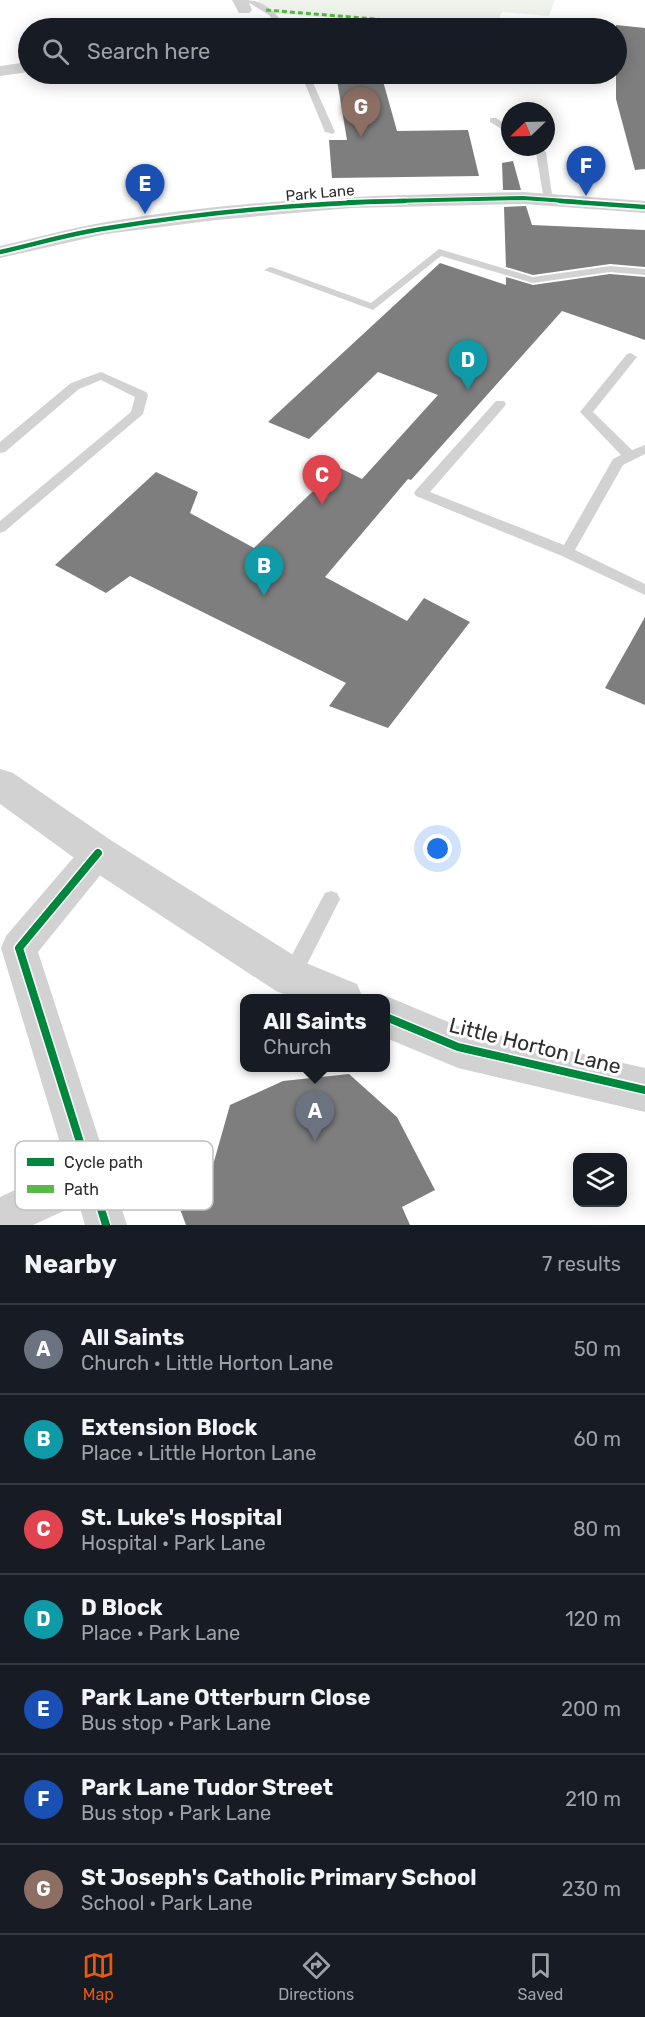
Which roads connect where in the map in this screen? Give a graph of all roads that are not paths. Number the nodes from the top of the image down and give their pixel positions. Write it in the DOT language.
graph roads {
  1 [pos="245,3"];
  2 [pos="276,18"];
  3 [pos="18,68"];
  4 [pos="0,71"];
  5 [pos="309,84"];
  6 [pos="493,120"];
  7 [pos="501,125"];
  8 [pos="330,132"];
  9 [pos="542,156"];
  10 [pos="549,200"];
  11 [pos="645,207"];
  12 [pos="0,247"];
  13 [pos="0,252"];
  14 [pos="270,270"];
  15 [pos="645,273"];
  16 [pos="631,357"];
  17 [pos="500,404"];
  18 [pos="0,449"];
  19 [pos="645,449"];
  20 [pos="630,456"];
  21 [pos="0,528"];
  22 [pos="567,552"];
  23 [pos="645,590"];
  24 [pos="0,784"];
  25 [pos="98,853"];
  26 [pos="331,899"];
  27 [pos="9,952"];
  28 [pos="291,977"];
  29 [pos="330,994"];
  30 [pos="390,1019"];
  31 [pos="645,1090"];
  32 [pos="77,1141"];
  33 [pos="19,1210"];
  34 [pos="101,1210"];
  35 [pos="0,1219"];
  36 [pos="106,1225"];
  1 -- 2 [label="lane"];
  3 -- 4 [label="street"];
  5 -- 8 [label="lane"];
  6 -- 7 [label="lane"];
  9 -- 10 [label="lane"];
  10 -- 11 [label="street, Park Lane"];
  10 -- 13 [label="street, Park Lane"];
  12 -- 13 [label="street"];
  14 -- 15 [label="lane"];
  16 -- 20 [label="lane"];
  17 -- 22 [label="lane"];
  18 -- 21 [label="lane"];
  19 -- 20 [label="lane"];
  20 -- 22 [label="lane"];
  22 -- 23 [label="lane"];
  24 -- 25 [label="street"];
  25 -- 27 [label="street"];
  25 -- 28 [label="street"];
  26 -- 28 [label="lane"];
  27 -- 32 [label="street"];
  28 -- 29 [label="street"];
  30 -- 31 [label="street, Little Horton Lane"];
  33 -- 35 [label="street"];
  34 -- 36 [label="street"];
}
